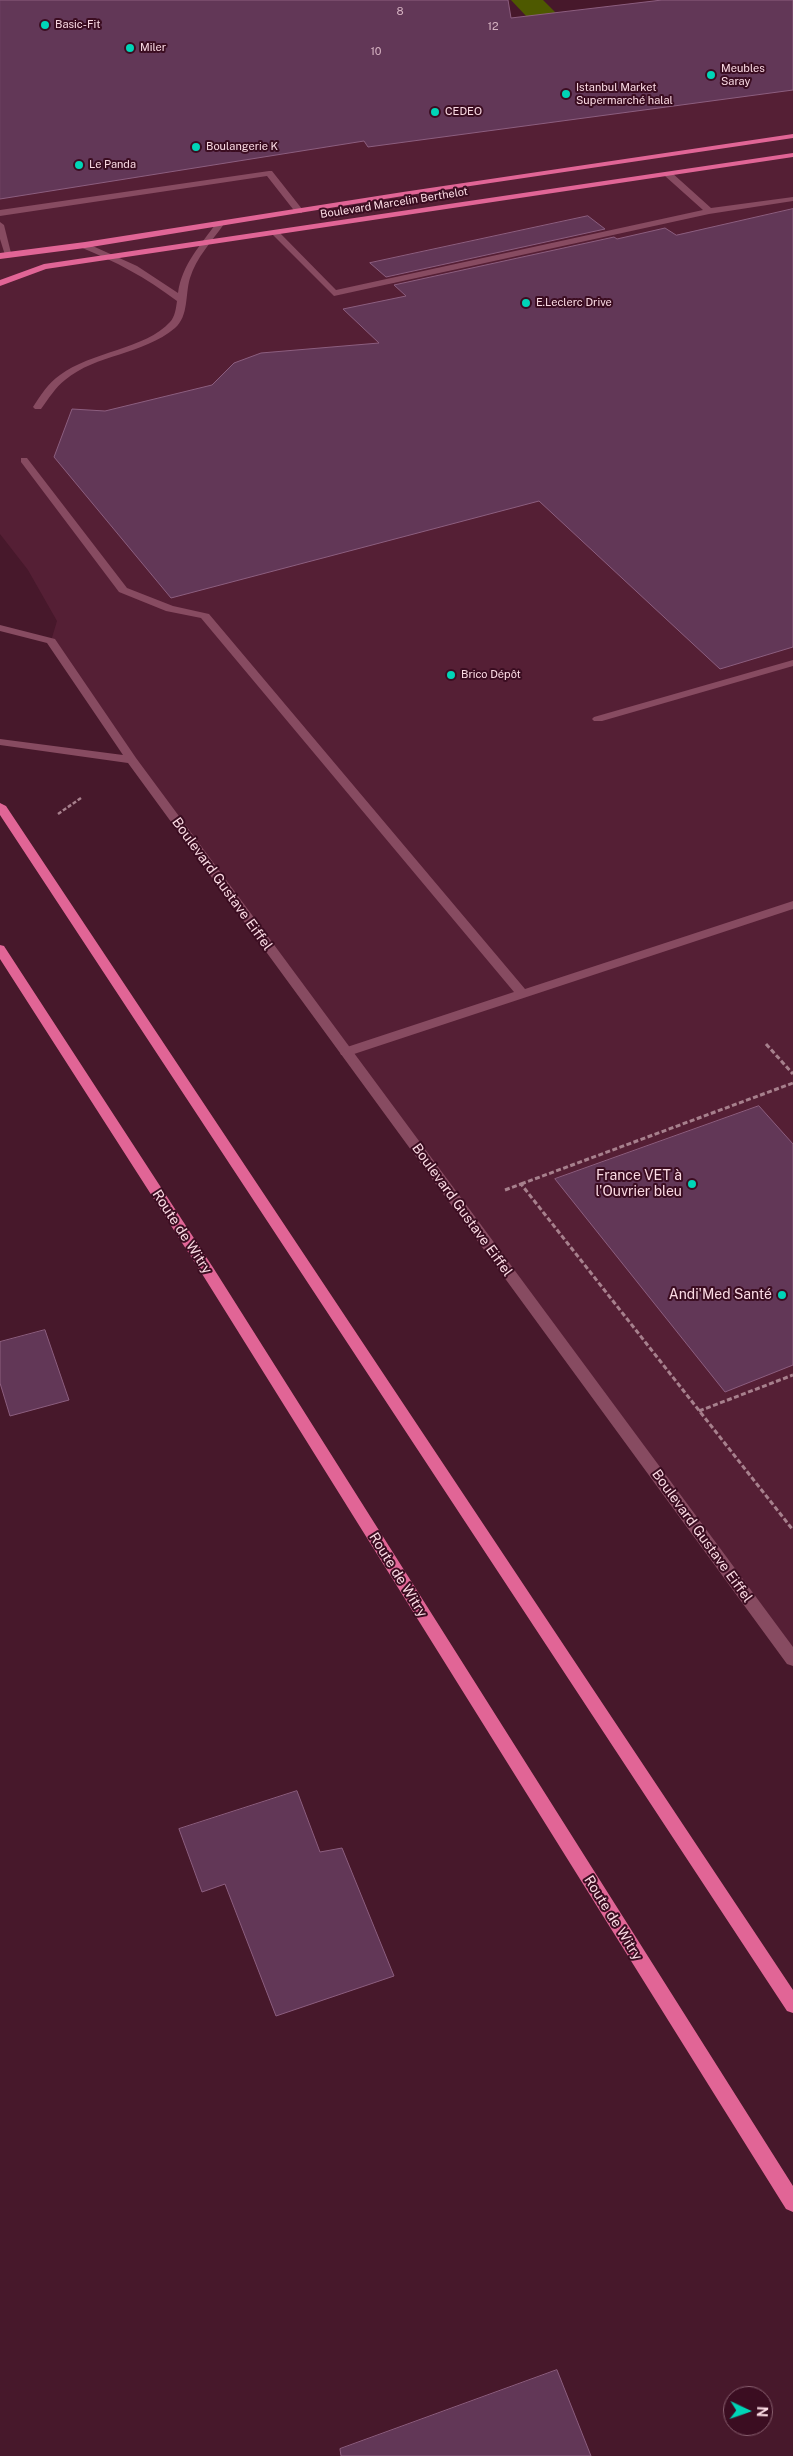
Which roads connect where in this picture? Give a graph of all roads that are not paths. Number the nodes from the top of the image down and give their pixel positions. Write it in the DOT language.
graph roads {
  1 [pos="793,136"];
  2 [pos="793,154"];
  3 [pos="668,174"];
  4 [pos="793,199"];
  5 [pos="710,211"];
  6 [pos="299,212"];
  7 [pos="0,213"];
  8 [pos="220,224"];
  9 [pos="0,225"];
  10 [pos="275,233"];
  11 [pos="208,243"];
  12 [pos="83,245"];
  13 [pos="5,255"];
  14 [pos="111,257"];
  15 [pos="0,283"];
  16 [pos="180,299"];
  17 [pos="38,407"];
  18 [pos="24,460"];
  19 [pos="0,628"];
  20 [pos="793,663"];
  21 [pos="598,719"];
  22 [pos="0,742"];
  23 [pos="132,760"];
  24 [pos="0,806"];
  25 [pos="793,905"];
  26 [pos="0,949"];
  27 [pos="522,994"];
  28 [pos="346,1052"];
  29 [pos="793,1659"];
  30 [pos="793,2005"];
  31 [pos="793,2204"];
  1 -- 6 [label="main road, Boulevard Marcelin Berthelot"];
  2 -- 3 [label="main road, Boulevard Marcelin Berthelot"];
  3 -- 5 [label="street"];
  3 -- 10 [label="main road, Boulevard Marcelin Berthelot"];
  4 -- 5 [label="street"];
  5 -- 10 [label="street"];
  6 -- 7 [label="street"];
  6 -- 8 [label="main road, Boulevard Marcelin Berthelot"];
  8 -- 11 [label="street"];
  8 -- 12 [label="main road, Boulevard Marcelin Berthelot"];
  9 -- 13 [label="street"];
  10 -- 11 [label="main road, Boulevard Marcelin Berthelot"];
  11 -- 14 [label="main road, Boulevard Marcelin Berthelot"];
  11 -- 16 [label="street"];
  12 -- 13 [label="main road, Boulevard Marcelin Berthelot"];
  12 -- 14 [label="street"];
  14 -- 15 [label="main road, Boulevard Marcelin Berthelot"];
  14 -- 16 [label="street"];
  16 -- 17 [label="street"];
  18 -- 27 [label="street"];
  19 -- 23 [label="street, Boulevard Gustave Eiffel"];
  20 -- 21 [label="street"];
  22 -- 23 [label="street"];
  23 -- 28 [label="street, Boulevard Gustave Eiffel"];
  24 -- 30 [label="main road"];
  25 -- 27 [label="street"];
  26 -- 31 [label="main road, Route de Witry"];
  27 -- 28 [label="street"];
  28 -- 29 [label="street, Boulevard Gustave Eiffel"];
}
